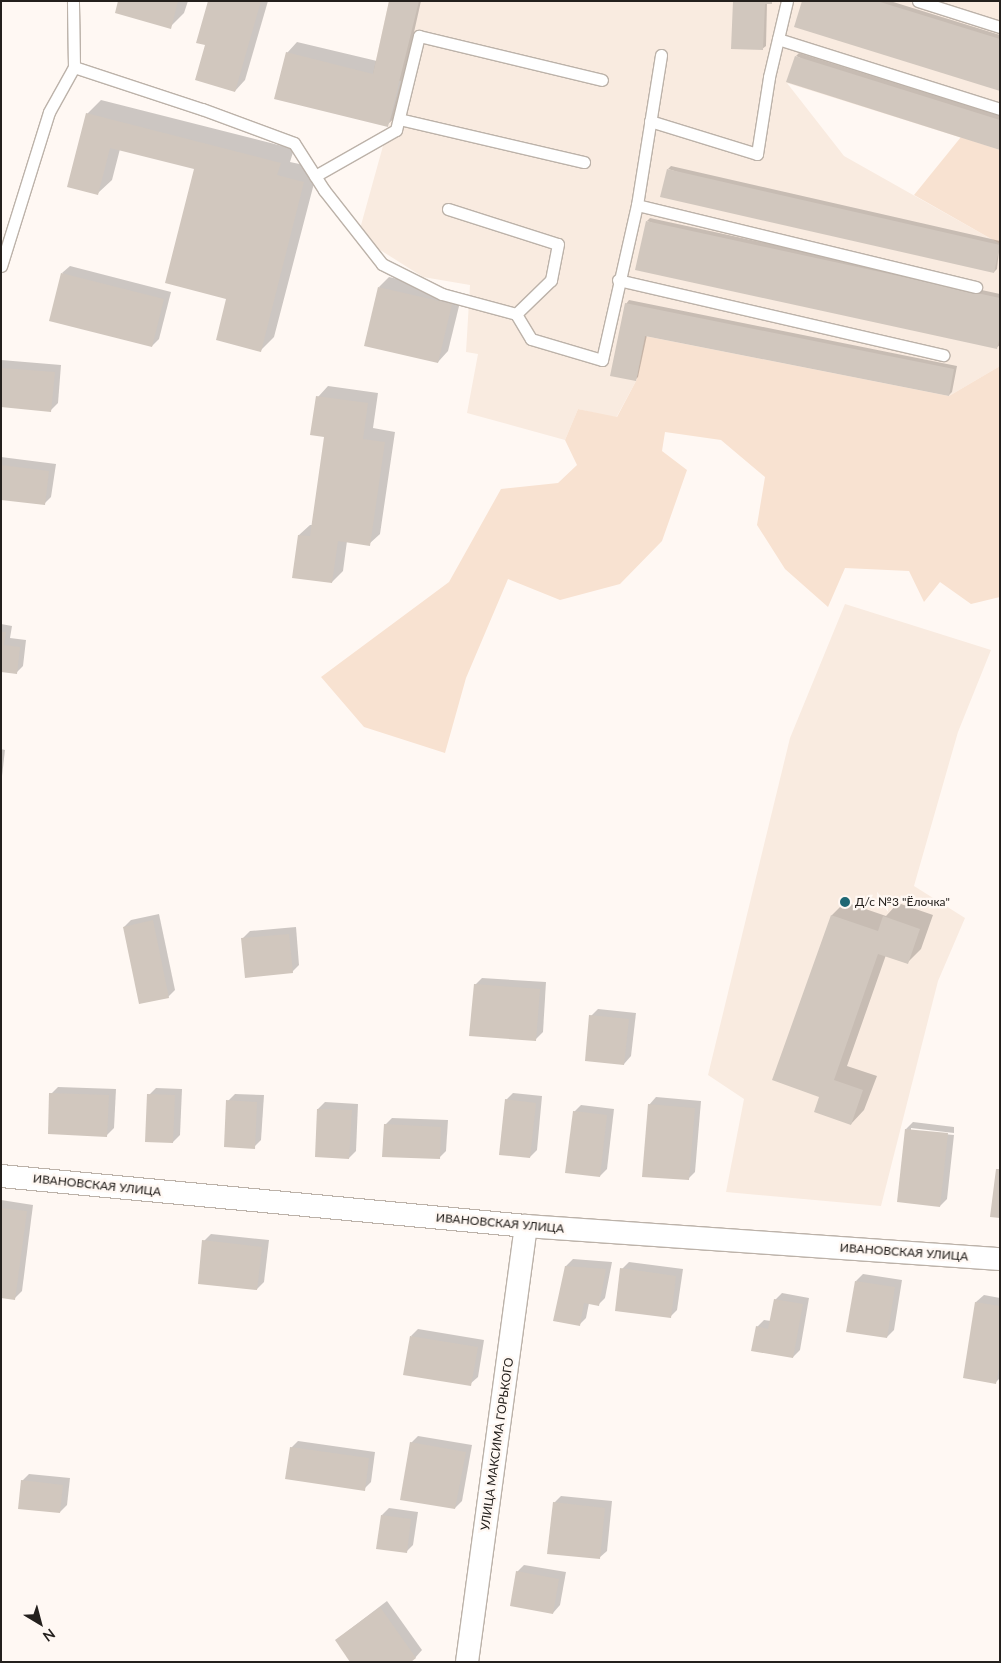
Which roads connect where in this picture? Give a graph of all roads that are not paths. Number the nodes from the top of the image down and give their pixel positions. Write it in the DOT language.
graph roads {
  1 [pos="73,1"];
  2 [pos="787,1"];
  3 [pos="918,1"];
  4 [pos="1000,27"];
  5 [pos="778,39"];
  6 [pos="661,55"];
  7 [pos="74,67"];
  8 [pos="602,80"];
  9 [pos="1000,109"];
  10 [pos="399,119"];
  11 [pos="650,121"];
  12 [pos="584,162"];
  13 [pos="315,176"];
  14 [pos="637,205"];
  15 [pos="448,209"];
  16 [pos="1,266"];
  17 [pos="618,280"];
  18 [pos="976,287"];
  19 [pos="516,314"];
  20 [pos="943,355"];
  21 [pos="1,1176"];
  22 [pos="526,1226"];
  23 [pos="1000,1259"];
  24 [pos="467,1662"];
  1 -- 7 [label="lane"];
  2 -- 5 [label="lane"];
  3 -- 4 [label="lane"];
  5 -- 9 [label="lane"];
  5 -- 11 [label="lane"];
  6 -- 11 [label="lane"];
  7 -- 13 [label="lane"];
  7 -- 16 [label="lane"];
  8 -- 10 [label="lane"];
  10 -- 12 [label="lane"];
  10 -- 13 [label="lane"];
  11 -- 14 [label="lane"];
  13 -- 19 [label="lane"];
  14 -- 17 [label="lane"];
  14 -- 18 [label="lane"];
  15 -- 19 [label="lane"];
  17 -- 19 [label="lane"];
  17 -- 20 [label="lane"];
  21 -- 22 [label="street, ИВАНОВСКАЯ УЛИЦА"];
  22 -- 23 [label="street, ИВАНОВСКАЯ УЛИЦА"];
  22 -- 24 [label="street, УЛИЦА МАКСИМА ГОРЬКОГО"];
}
